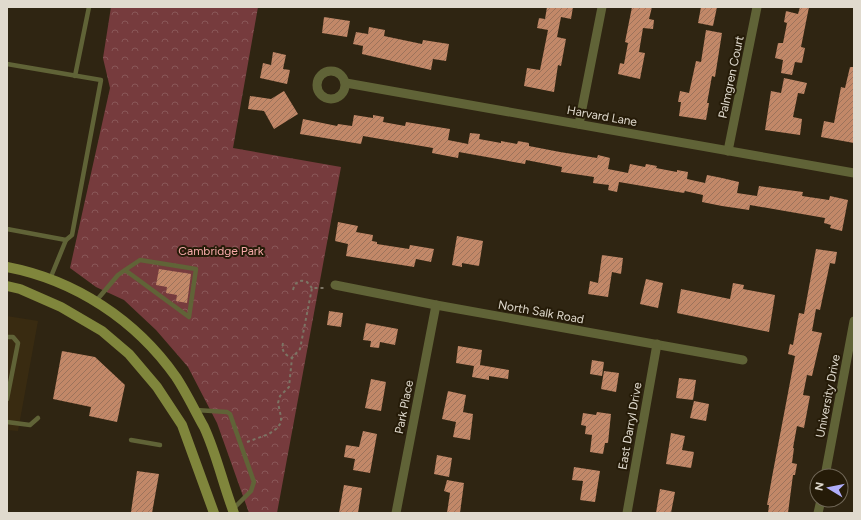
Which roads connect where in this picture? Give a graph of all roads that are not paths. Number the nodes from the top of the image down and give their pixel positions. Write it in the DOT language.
graph roads {
  1 [pos="89,7"];
  2 [pos="602,7"];
  3 [pos="757,7"];
  4 [pos="7,64"];
  5 [pos="75,76"];
  6 [pos="346,83"];
  7 [pos="579,124"];
  8 [pos="728,151"];
  9 [pos="854,173"];
  10 [pos="7,229"];
  11 [pos="66,240"];
  12 [pos="7,267"];
  13 [pos="125,270"];
  14 [pos="50,279"];
  15 [pos="335,285"];
  16 [pos="7,286"];
  17 [pos="96,301"];
  18 [pos="436,306"];
  19 [pos="854,321"];
  20 [pos="7,337"];
  21 [pos="657,344"];
  22 [pos="744,360"];
  23 [pos="7,399"];
  24 [pos="194,410"];
  25 [pos="38,418"];
  26 [pos="7,422"];
  27 [pos="131,440"];
  28 [pos="160,445"];
  29 [pos="826,468"];
  30 [pos="234,511"];
  31 [pos="214,513"];
  32 [pos="396,513"];
  33 [pos="627,513"];
  1 -- 5 [label="lane"];
  2 -- 7 [label="street"];
  3 -- 8 [label="street, Palmgren Court"];
  4 -- 5 [label="lane"];
  5 -- 11 [label="lane"];
  6 -- 7 [label="street, Harvard Lane"];
  7 -- 8 [label="street, Harvard Lane"];
  8 -- 9 [label="street, Harvard Lane"];
  10 -- 11 [label="lane"];
  11 -- 14 [label="lane"];
  12 -- 14 [label="main road"];
  13 -- 13 [label="lane"];
  13 -- 17 [label="lane"];
  14 -- 17 [label="main road"];
  15 -- 18 [label="street, North Salk Road"];
  16 -- 31 [label="main road"];
  17 -- 24 [label="main road"];
  18 -- 21 [label="street, North Salk Road"];
  18 -- 32 [label="street, Park Place"];
  19 -- 29 [label="street, University Drive"];
  20 -- 23 [label="lane"];
  21 -- 22 [label="street, North Salk Road"];
  21 -- 33 [label="street, East Darryl Drive"];
  24 -- 30 [label="main road"];
  24 -- 30 [label="lane"];
  25 -- 26 [label="lane"];
  27 -- 28 [label="lane"];
}
